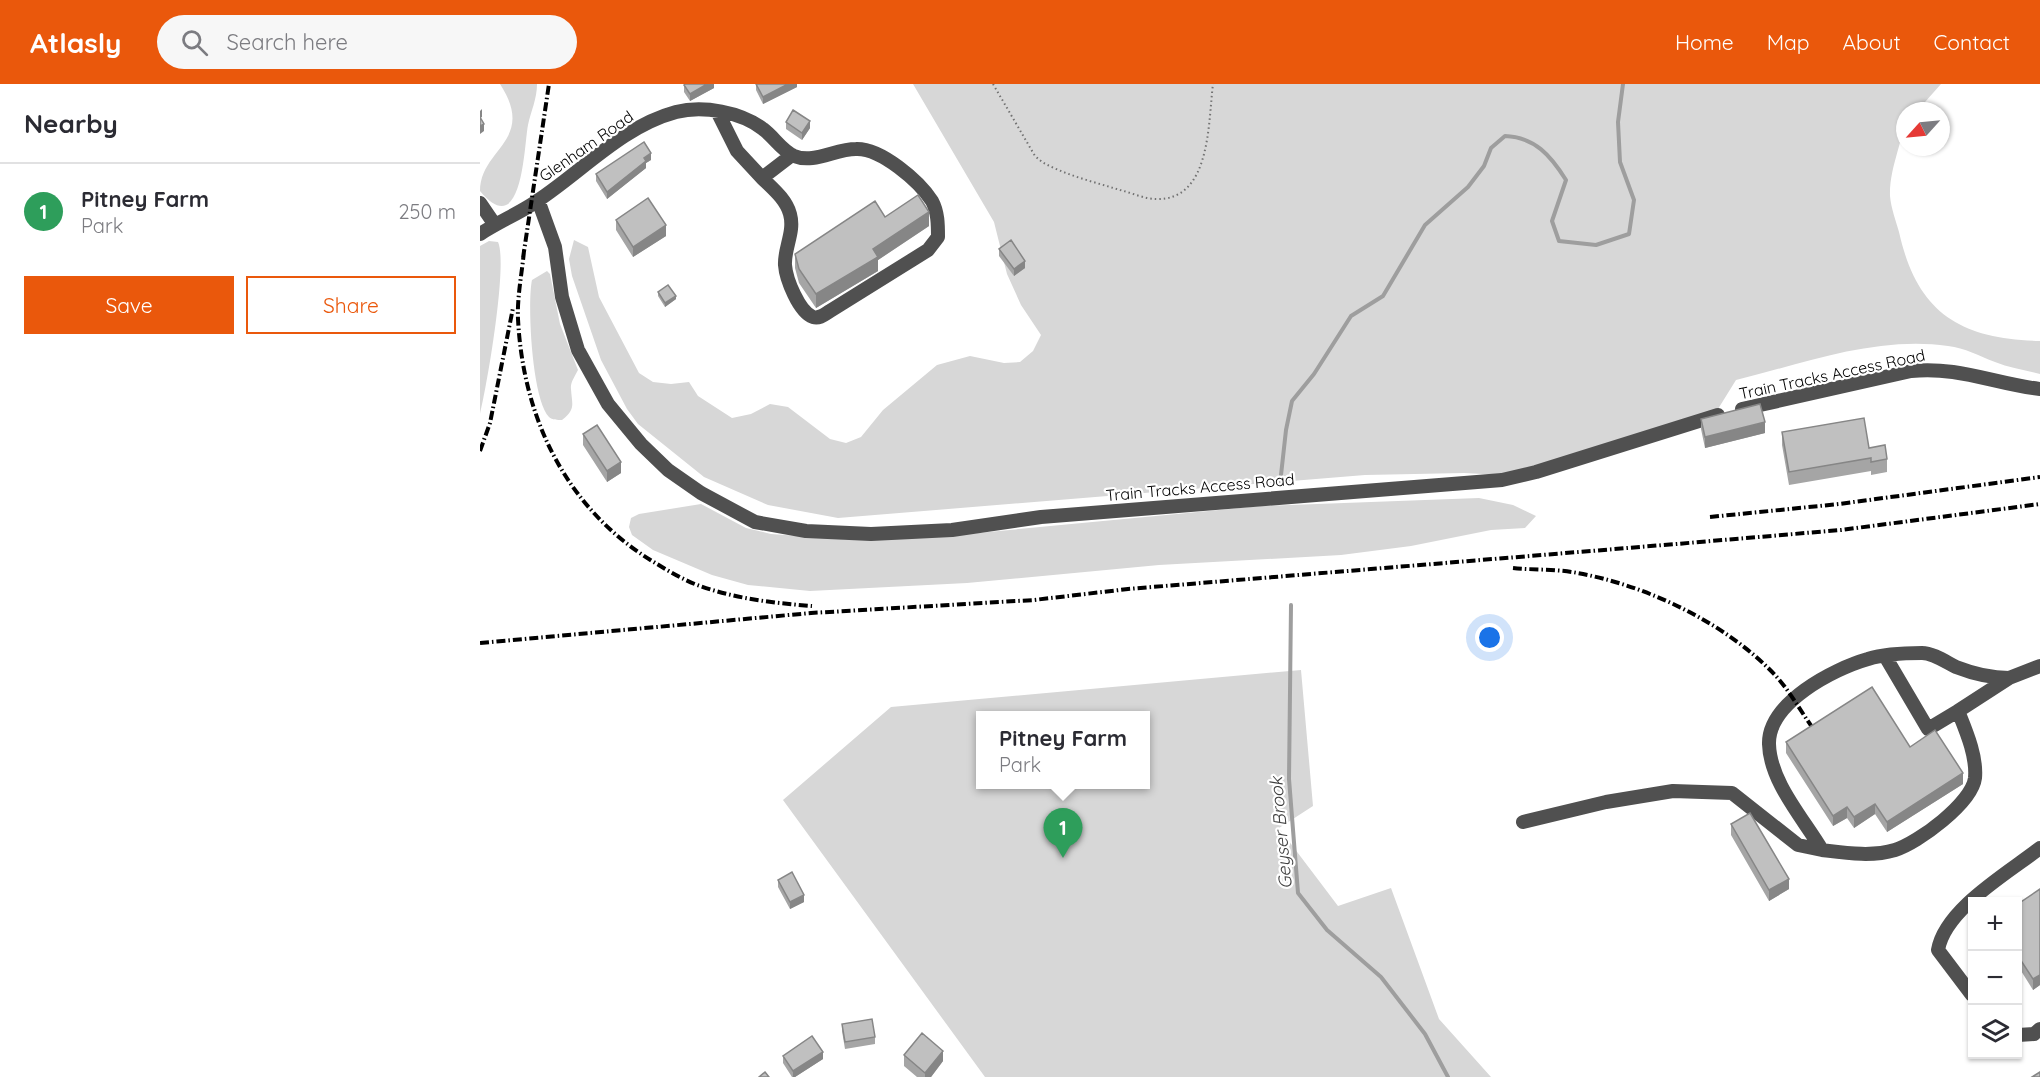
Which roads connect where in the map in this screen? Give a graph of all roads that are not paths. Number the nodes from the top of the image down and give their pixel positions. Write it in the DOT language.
graph roads {
  1 [pos="717,111"];
  2 [pos="792,155"];
  3 [pos="762,178"];
  4 [pos="480,203"];
  5 [pos="535,203"];
  6 [pos="495,225"];
  7 [pos="480,234"];
  8 [pos="2040,389"];
  9 [pos="1885,656"];
  10 [pos="2040,666"];
  11 [pos="2009,678"];
  12 [pos="1958,711"];
  13 [pos="1523,822"];
  14 [pos="2040,848"];
  15 [pos="1822,849"];
  16 [pos="1968,990"];
  17 [pos="2040,1029"];
  18 [pos="2022,1035"];
  1 -- 2 [label="street, Glenham Road"];
  1 -- 3 [label="street"];
  1 -- 5 [label="street, Glenham Road"];
  2 -- 3 [label="street"];
  2 -- 3 [label="street"];
  4 -- 6 [label="street"];
  5 -- 6 [label="street, Glenham Road"];
  5 -- 8 [label="street, Train Tracks Access Road"];
  6 -- 7 [label="street"];
  9 -- 11 [label="street"];
  9 -- 12 [label="street"];
  9 -- 15 [label="street"];
  10 -- 11 [label="street"];
  11 -- 12 [label="street"];
  12 -- 15 [label="street"];
  13 -- 15 [label="street"];
  14 -- 16 [label="street"];
  17 -- 18 [label="street"];
}
